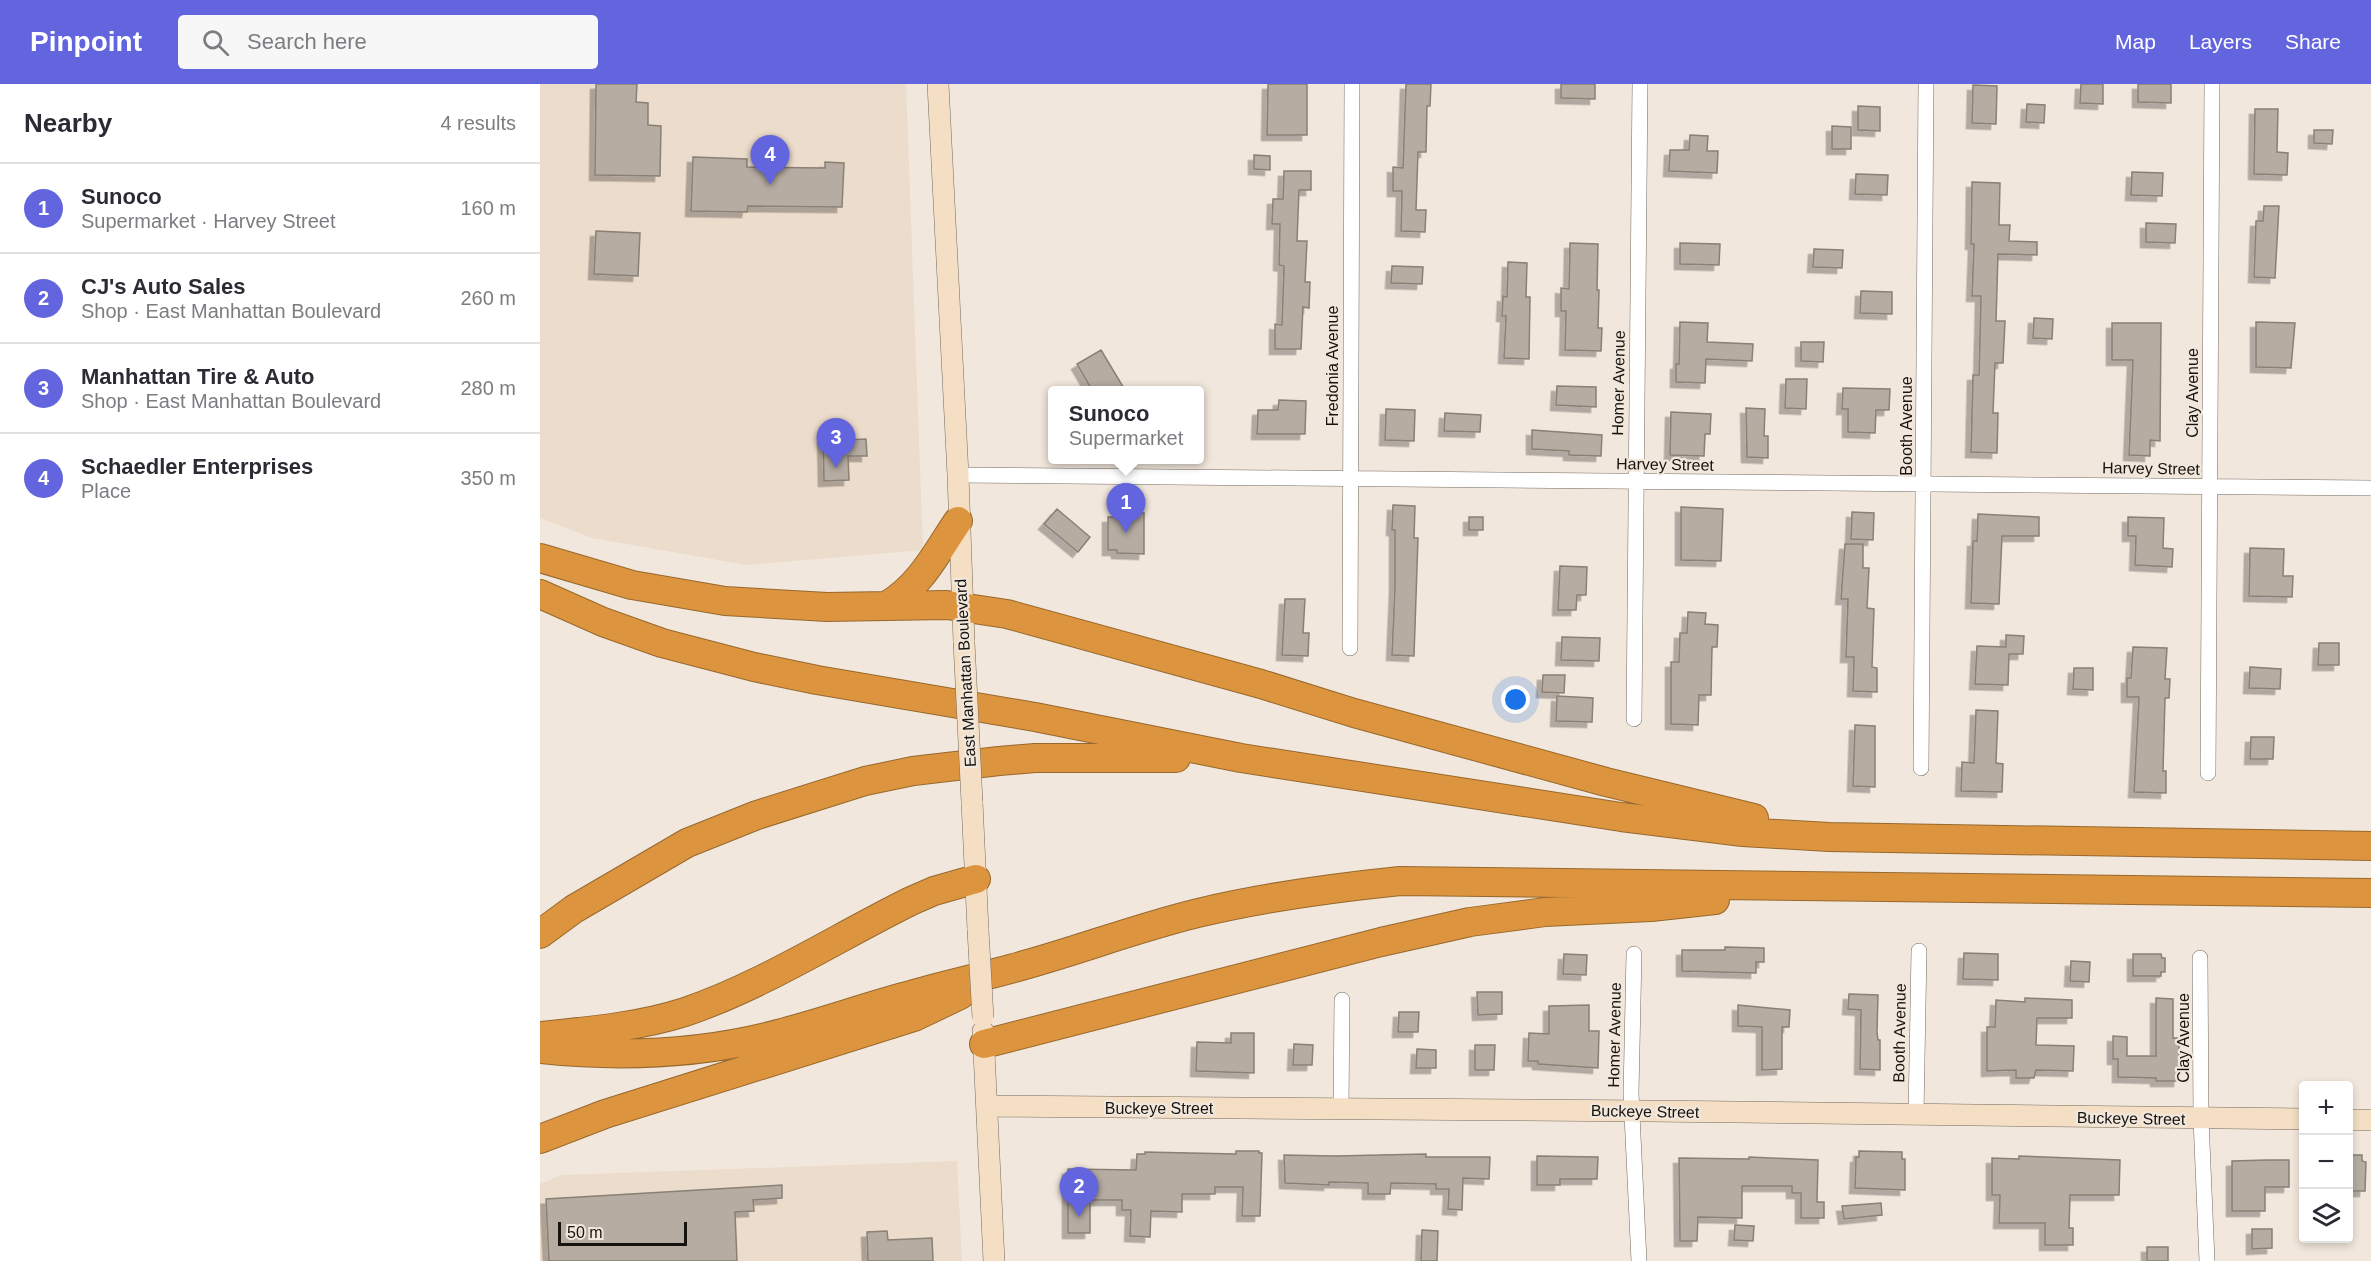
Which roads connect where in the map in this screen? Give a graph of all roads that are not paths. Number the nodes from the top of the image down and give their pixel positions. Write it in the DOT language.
graph roads {
  1 [pos="938,84"];
  2 [pos="1352,84"];
  3 [pos="1640,84"];
  4 [pos="1926,84"];
  5 [pos="2212,84"];
  6 [pos="958,475"];
  7 [pos="1349,479"];
  8 [pos="1635,481"];
  9 [pos="1923,484"];
  10 [pos="2210,487"];
  11 [pos="2371,488"];
  12 [pos="958,521"];
  13 [pos="540,558"];
  14 [pos="540,594"];
  15 [pos="886,606"];
  16 [pos="962,608"];
  17 [pos="1350,648"];
  18 [pos="1634,719"];
  19 [pos="1241,758"];
  20 [pos="1921,768"];
  21 [pos="2208,774"];
  22 [pos="1829,837"];
  23 [pos="2371,846"];
  24 [pos="976,879"];
  25 [pos="1825,887"];
  26 [pos="2371,893"];
  27 [pos="540,934"];
  28 [pos="1919,951"];
  29 [pos="1634,954"];
  30 [pos="2200,958"];
  31 [pos="1028,964"];
  32 [pos="1342,1000"];
  33 [pos="983,1031"];
  34 [pos="540,1036"];
  35 [pos="540,1049"];
  36 [pos="987,1106"];
  37 [pos="1341,1109"];
  38 [pos="1631,1111"];
  39 [pos="1916,1115"];
  40 [pos="2201,1119"];
  41 [pos="2299,1119"];
  42 [pos="2353,1120"];
  43 [pos="2371,1120"];
  44 [pos="540,1139"];
  45 [pos="994,1261"];
  46 [pos="1639,1261"];
  47 [pos="2207,1261"];
  1 -- 6 [label="street, East Manhattan Boulevard"];
  2 -- 7 [label="street, Fredonia Avenue"];
  3 -- 8 [label="street, Homer Avenue"];
  4 -- 9 [label="street, Booth Avenue"];
  5 -- 10 [label="street, Clay Avenue"];
  6 -- 7 [label="street, Harvey Street"];
  6 -- 12 [label="street, East Manhattan Boulevard"];
  7 -- 8 [label="street, Harvey Street"];
  7 -- 17 [label="street, Fredonia Avenue"];
  8 -- 9 [label="street, Harvey Street"];
  8 -- 18 [label="street, Homer Avenue"];
  9 -- 10 [label="street, Harvey Street"];
  9 -- 20 [label="street, Booth Avenue"];
  10 -- 11 [label="street, Harvey Street"];
  10 -- 21 [label="street, Clay Avenue"];
  12 -- 15 [label="highway"];
  12 -- 16 [label="street, East Manhattan Boulevard"];
  13 -- 15 [label="highway"];
  14 -- 19 [label="highway"];
  15 -- 16 [label="highway"];
  16 -- 22 [label="highway"];
  16 -- 24 [label="street, East Manhattan Boulevard, bridge"];
  19 -- 22 [label="highway"];
  19 -- 27 [label="highway"];
  22 -- 23 [label="highway"];
  24 -- 33 [label="street, East Manhattan Boulevard, bridge"];
  24 -- 34 [label="highway"];
  25 -- 26 [label="highway"];
  25 -- 31 [label="highway"];
  25 -- 33 [label="highway"];
  28 -- 39 [label="street, Booth Avenue"];
  29 -- 38 [label="street, Homer Avenue"];
  30 -- 40 [label="street, Clay Avenue"];
  31 -- 35 [label="highway"];
  31 -- 44 [label="highway"];
  32 -- 37 [label="street"];
  33 -- 36 [label="street, East Manhattan Boulevard"];
  36 -- 37 [label="street, Buckeye Street"];
  36 -- 45 [label="street, East Manhattan Boulevard"];
  37 -- 38 [label="street, Buckeye Street"];
  38 -- 39 [label="street, Buckeye Street"];
  38 -- 46 [label="street, Homer Avenue"];
  39 -- 40 [label="street, Buckeye Street"];
  40 -- 41 [label="street, Buckeye Street"];
  40 -- 47 [label="street, Clay Avenue"];
  42 -- 43 [label="street"];
}
